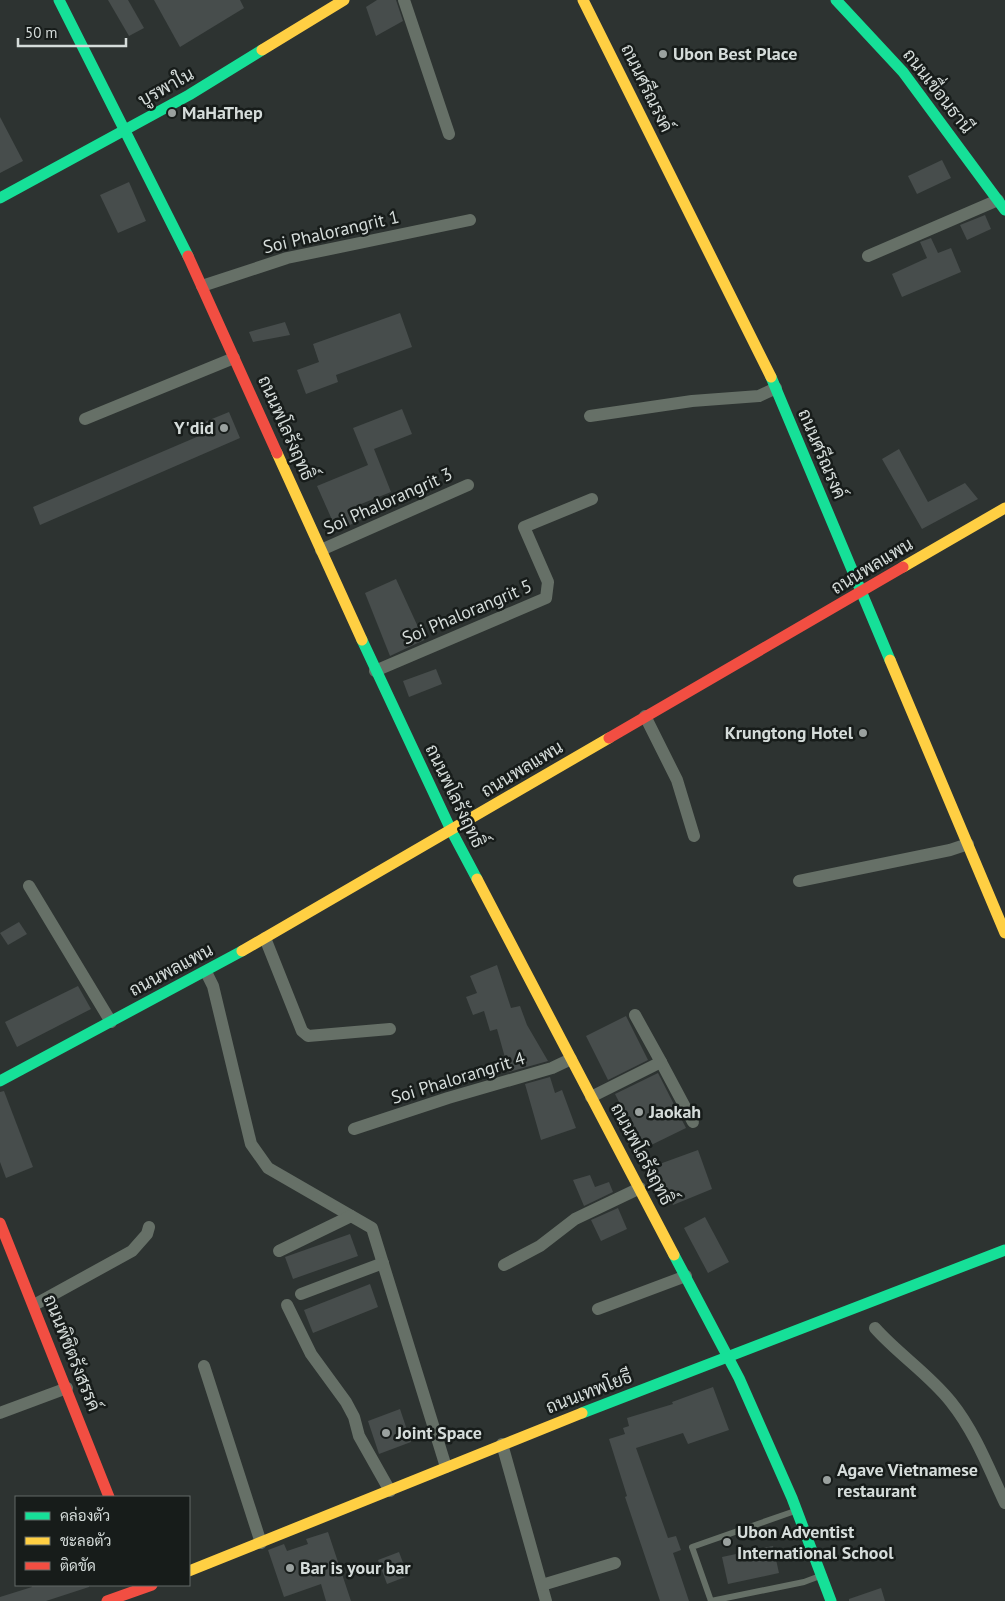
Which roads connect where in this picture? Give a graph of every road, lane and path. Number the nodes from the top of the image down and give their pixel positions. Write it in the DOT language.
graph roads {
  1 [pos="59,0"];
  2 [pos="344,0"];
  3 [pos="404,0"];
  4 [pos="583,0"];
  5 [pos="836,0"];
  6 [pos="126,130"];
  7 [pos="449,134"];
  8 [pos="0,198"];
  9 [pos="1002,205"];
  10 [pos="470,220"];
  11 [pos="868,256"];
  12 [pos="202,286"];
  13 [pos="234,358"];
  14 [pos="776,388"];
  15 [pos="590,416"];
  16 [pos="85,419"];
  17 [pos="468,485"];
  18 [pos="592,499"];
  19 [pos="1005,508"];
  20 [pos="321,550"];
  21 [pos="862,593"];
  22 [pos="375,671"];
  23 [pos="645,716"];
  24 [pos="451,830"];
  25 [pos="694,836"];
  26 [pos="968,844"];
  27 [pos="799,881"];
  28 [pos="29,886"];
  29 [pos="1005,933"];
  30 [pos="265,938"];
  31 [pos="206,972"];
  32 [pos="635,1015"];
  33 [pos="111,1022"];
  34 [pos="390,1029"];
  35 [pos="571,1060"];
  36 [pos="660,1062"];
  37 [pos="0,1080"];
  38 [pos="591,1097"];
  39 [pos="693,1122"];
  40 [pos="354,1129"];
  41 [pos="640,1188"];
  42 [pos="351,1216"];
  43 [pos="0,1223"];
  44 [pos="150,1227"];
  45 [pos="1005,1250"];
  46 [pos="279,1252"];
  47 [pos="384,1263"];
  48 [pos="504,1264"];
  49 [pos="686,1276"];
  50 [pos="301,1294"];
  51 [pos="34,1305"];
  52 [pos="288,1305"];
  53 [pos="598,1309"];
  54 [pos="875,1328"];
  55 [pos="728,1357"];
  56 [pos="204,1366"];
  57 [pos="67,1388"];
  58 [pos="0,1414"];
  59 [pos="502,1444"];
  60 [pos="446,1468"];
  61 [pos="390,1491"];
  62 [pos="109,1496"];
  63 [pos="1005,1503"];
  64 [pos="797,1510"];
  65 [pos="262,1543"];
  66 [pos="615,1563"];
  67 [pos="190,1571"];
  68 [pos="822,1575"];
  69 [pos="145,1586"];
  70 [pos="542,1586"];
  71 [pos="107,1601"];
  72 [pos="145,1601"];
  73 [pos="546,1601"];
  74 [pos="711,1601"];
  75 [pos="831,1601"];
  1 -- 6 [label="street, ถนนพโลรังฤทธิ์"];
  2 -- 6 [label="street, บูรพาใน"];
  3 -- 7 [label="street"];
  4 -- 14 [label="street, ถนนศรีณรงค์"];
  5 -- 9 [label="street, ถนนเขื่อนธานี"];
  6 -- 8 [label="street, บูรพาใน"];
  6 -- 12 [label="street, ถนนพโลรังฤทธิ์"];
  9 -- 11 [label="street"];
  10 -- 12 [label="street, Soi Phalorangrit 1"];
  12 -- 13 [label="street, ถนนพโลรังฤทธิ์"];
  13 -- 16 [label="street"];
  13 -- 20 [label="street, ถนนพโลรังฤทธิ์"];
  14 -- 15 [label="street"];
  14 -- 21 [label="street, ถนนศรีณรงค์"];
  17 -- 20 [label="street, Soi Phalorangrit 3"];
  18 -- 22 [label="street, Soi Phalorangrit 5"];
  19 -- 21 [label="street, ถนนพลแพน"];
  20 -- 22 [label="street, ถนนพโลรังฤทธิ์"];
  21 -- 23 [label="street, ถนนพลแพน"];
  21 -- 26 [label="street, ถนนศรีณรงค์"];
  22 -- 24 [label="street, ถนนพโลรังฤทธิ์"];
  23 -- 24 [label="street, ถนนพลแพน"];
  23 -- 25 [label="street"];
  24 -- 30 [label="street, ถนนพลแพน"];
  24 -- 35 [label="street, ถนนพโลรังฤทธิ์"];
  26 -- 27 [label="street"];
  26 -- 29 [label="street, ถนนศรีณรงค์"];
  28 -- 33 [label="street"];
  30 -- 31 [label="street, ถนนพลแพน"];
  30 -- 34 [label="street"];
  31 -- 33 [label="street, ถนนพลแพน"];
  31 -- 42 [label="street"];
  32 -- 36 [label="street"];
  33 -- 37 [label="street, ถนนพลแพน"];
  35 -- 38 [label="street, ถนนพโลรังฤทธิ์"];
  35 -- 40 [label="street, Soi Phalorangrit 4"];
  36 -- 38 [label="street"];
  36 -- 39 [label="street"];
  38 -- 41 [label="street, ถนนพโลรังฤทธิ์"];
  41 -- 48 [label="street"];
  41 -- 49 [label="street, ถนนพโลรังฤทธิ์"];
  42 -- 46 [label="street"];
  42 -- 47 [label="street"];
  43 -- 51 [label="street, ถนนพิชิตรังสรรค์"];
  44 -- 51 [label="street"];
  45 -- 55 [label="street, ถนนเทพโยธี"];
  47 -- 50 [label="street"];
  47 -- 60 [label="street"];
  49 -- 53 [label="street"];
  49 -- 55 [label="street, ถนนพโลรังฤทธิ์"];
  51 -- 57 [label="street, ถนนพิชิตรังสรรค์"];
  52 -- 61 [label="street"];
  54 -- 63 [label="street"];
  55 -- 59 [label="street, ถนนเทพโยธี"];
  55 -- 64 [label="street, ถนนพโลรังฤทธิ์"];
  56 -- 65 [label="street"];
  57 -- 58 [label="street"];
  57 -- 62 [label="street, ถนนพิชิตรังสรรค์"];
  59 -- 60 [label="street, ถนนเทพโยธี"];
  59 -- 70 [label="street"];
  60 -- 61 [label="street, ถนนเทพโยธี"];
  61 -- 65 [label="street, ถนนเทพโยธี"];
  64 -- 68 [label="street, ถนนพโลรังฤทธิ์"];
  64 -- 74 [label="lane"];
  65 -- 67 [label="street, ถนนเทพโยธี"];
  66 -- 70 [label="street"];
  68 -- 74 [label="lane"];
  68 -- 75 [label="street, ถนนพโลรังฤทธิ์"];
  69 -- 71 [label="street"];
  69 -- 72 [label="street"];
  70 -- 73 [label="street"];
}
